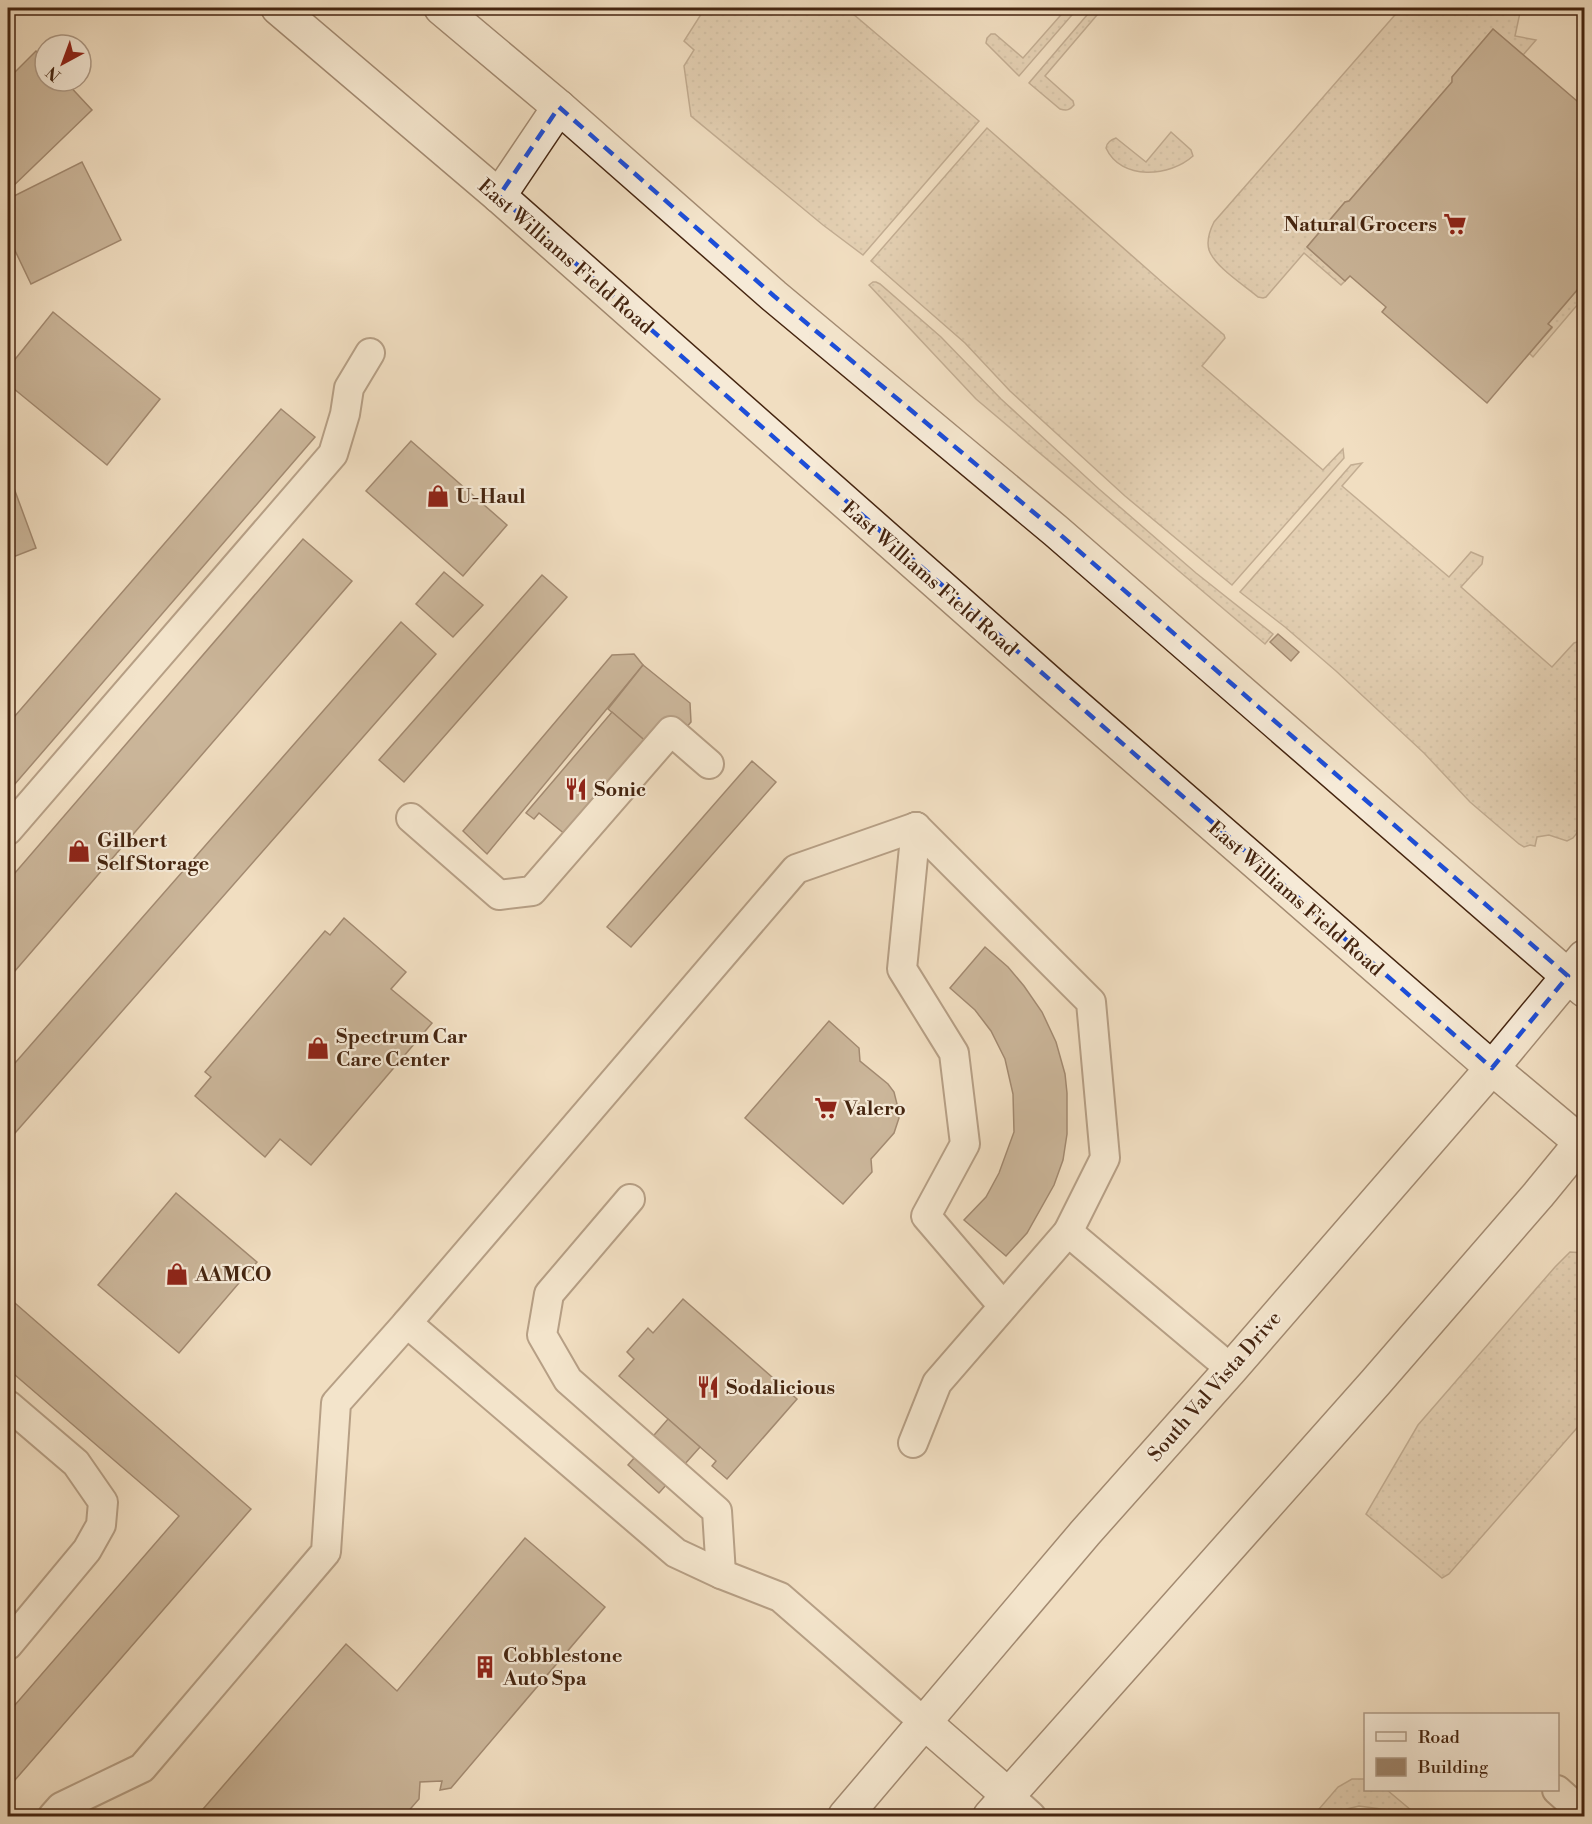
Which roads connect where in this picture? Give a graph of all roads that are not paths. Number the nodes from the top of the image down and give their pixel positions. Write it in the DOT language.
graph roads {
  1 [pos="278,8"];
  2 [pos="441,8"];
  3 [pos="559,107"];
  4 [pos="499,196"];
  5 [pos="370,353"];
  6 [pos="709,764"];
  7 [pos="411,818"];
  8 [pos="916,827"];
  9 [pos="8,830"];
  10 [pos="1579,974"];
  11 [pos="1492,1068"];
  12 [pos="1583,1142"];
  13 [pos="630,1199"];
  14 [pos="1068,1232"];
  15 [pos="1003,1306"];
  16 [pos="407,1323"];
  17 [pos="1231,1369"];
  18 [pos="8,1405"];
  19 [pos="913,1443"];
  20 [pos="721,1574"];
  21 [pos="8,1645"];
  22 [pos="925,1723"];
  23 [pos="1558,1791"];
  24 [pos="1010,1809"];
  25 [pos="1584,1814"];
  26 [pos="53,1816"];
  27 [pos="845,1816"];
  1 -- 4 [label="main road, East Williams Field Road"];
  2 -- 3 [label="main road"];
  3 -- 4 [label="main road"];
  3 -- 10 [label="main road"];
  4 -- 11 [label="main road, East Williams Field Road"];
  5 -- 9 [label="lane"];
  6 -- 7 [label="lane"];
  8 -- 14 [label="lane"];
  8 -- 15 [label="lane"];
  8 -- 16 [label="lane"];
  10 -- 11 [label="main road, South Val Vista Drive"];
  11 -- 12 [label="main road, East Williams Field Road"];
  11 -- 17 [label="main road, South Val Vista Drive"];
  12 -- 24 [label="main road"];
  13 -- 20 [label="lane"];
  14 -- 15 [label="lane"];
  14 -- 17 [label="lane"];
  15 -- 19 [label="lane"];
  16 -- 20 [label="lane"];
  16 -- 26 [label="lane"];
  17 -- 22 [label="main road, South Val Vista Drive"];
  18 -- 21 [label="lane"];
  20 -- 22 [label="lane"];
  22 -- 24 [label="main road"];
  22 -- 27 [label="main road, South Val Vista Drive"];
  23 -- 25 [label="lane"];
}
